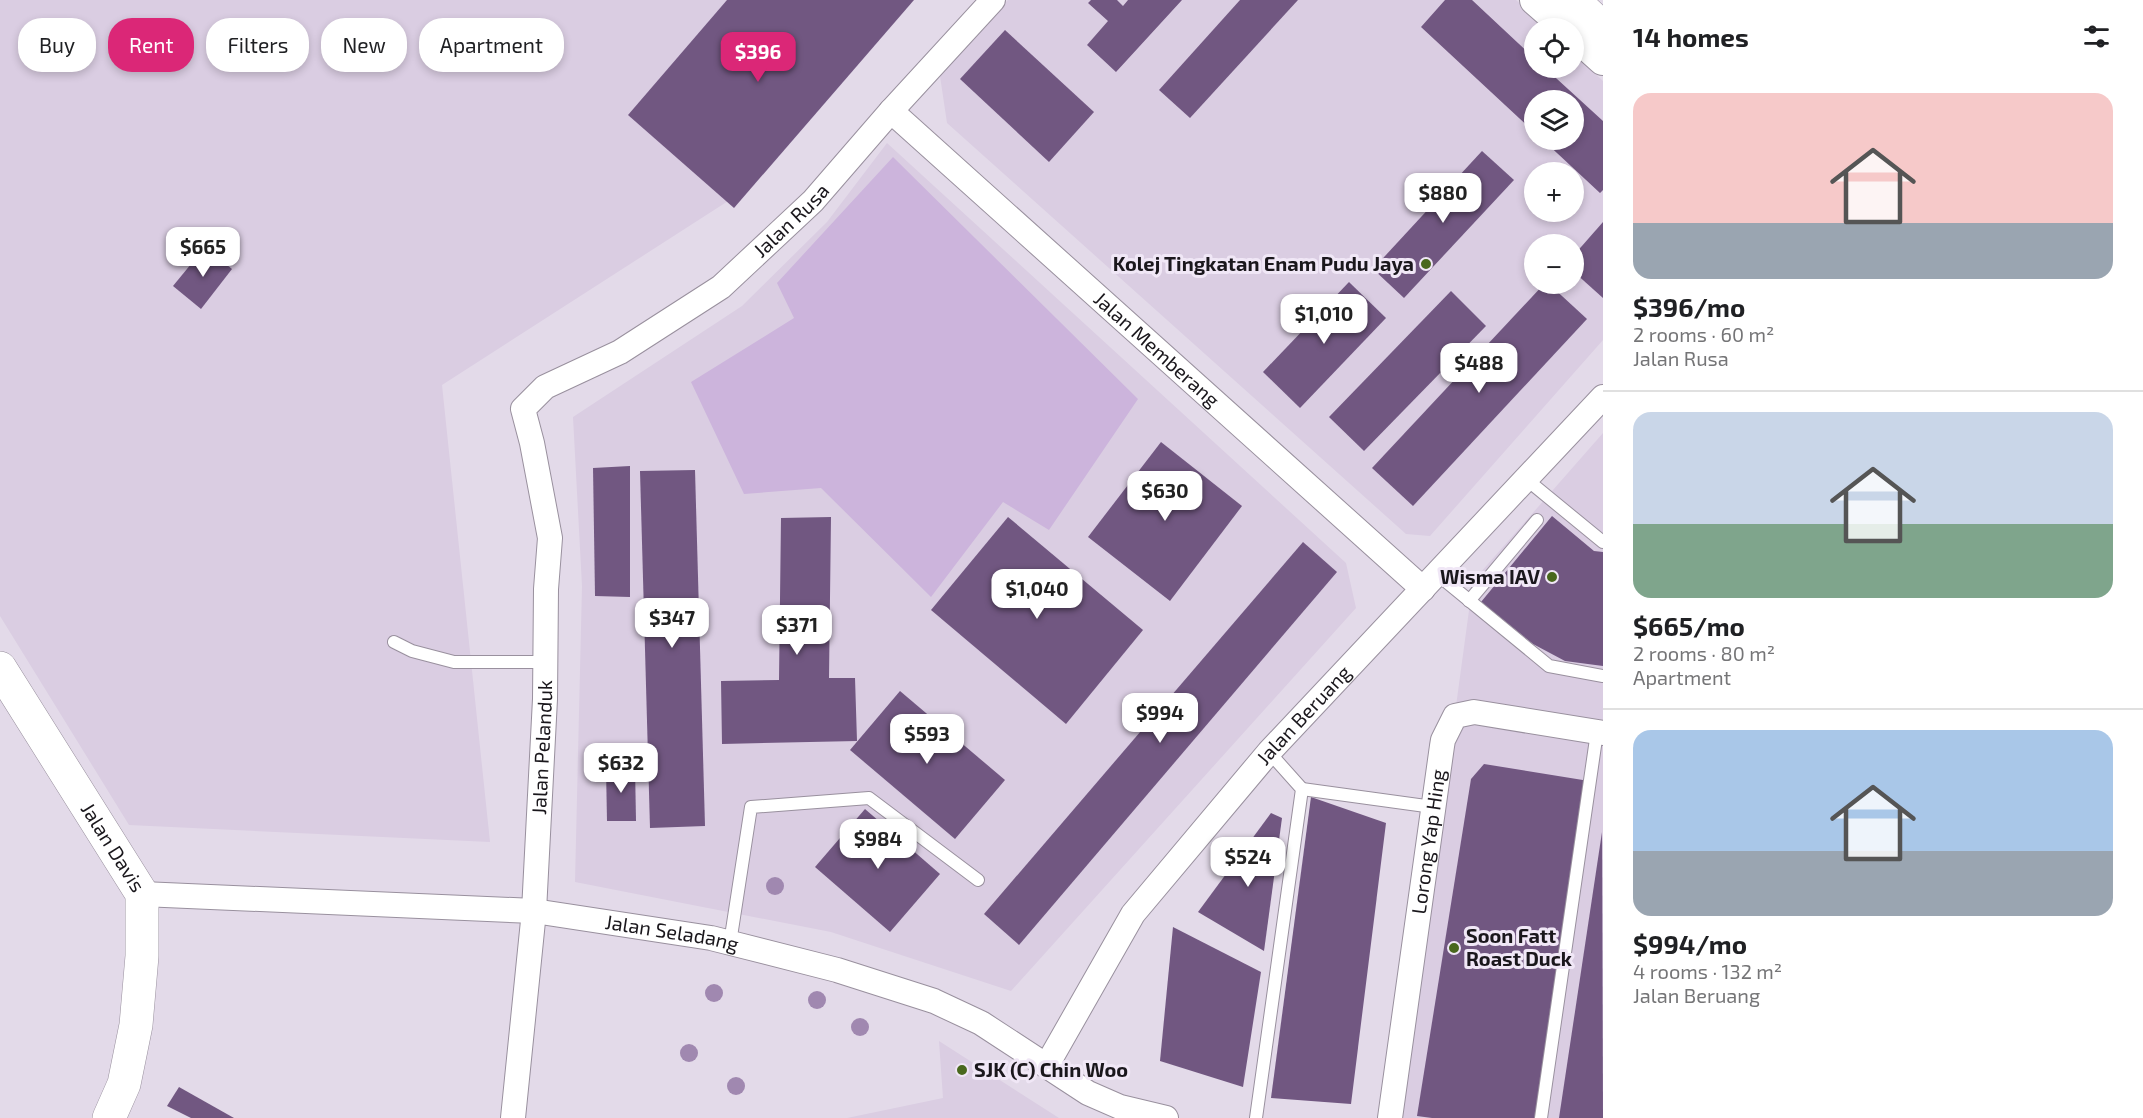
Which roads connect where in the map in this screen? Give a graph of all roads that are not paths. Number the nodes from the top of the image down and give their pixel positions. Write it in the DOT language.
graph roads {
  1 [pos="993,0"];
  2 [pos="1534,0"];
  3 [pos="1573,0"];
  4 [pos="1555,18"];
  5 [pos="1603,28"];
  6 [pos="1584,43"];
  7 [pos="1603,60"];
  8 [pos="891,111"];
  9 [pos="545,387"];
  10 [pos="1603,397"];
  11 [pos="1526,479"];
  12 [pos="1537,520"];
  13 [pos="1603,542"];
  14 [pos="1430,582"];
  15 [pos="1469,601"];
  16 [pos="394,642"];
  17 [pos="546,662"];
  18 [pos="0,668"];
  19 [pos="1603,676"];
  20 [pos="1600,732"];
  21 [pos="1269,752"];
  22 [pos="1302,789"];
  23 [pos="1433,807"];
  24 [pos="978,880"];
  25 [pos="142,894"];
  26 [pos="534,911"];
  27 [pos="730,943"];
  28 [pos="1047,1065"];
  29 [pos="109,1118"];
  30 [pos="513,1118"];
  31 [pos="1166,1118"];
  32 [pos="1256,1118"];
  33 [pos="1390,1118"];
  34 [pos="1540,1118"];
  1 -- 8 [label="street, Jalan Rusa"];
  2 -- 4 [label="street"];
  3 -- 5 [label="main road"];
  6 -- 7 [label="street"];
  8 -- 9 [label="street, Jalan Rusa"];
  8 -- 14 [label="street, Jalan Memberang"];
  9 -- 17 [label="street, Jalan Pelanduk"];
  10 -- 11 [label="street, Jalan Beruang"];
  11 -- 13 [label="lane"];
  11 -- 14 [label="street, Jalan Beruang"];
  12 -- 15 [label="lane"];
  14 -- 15 [label="lane"];
  14 -- 21 [label="street, Jalan Beruang"];
  15 -- 19 [label="lane"];
  16 -- 17 [label="lane"];
  17 -- 26 [label="street, Jalan Pelanduk"];
  18 -- 25 [label="main road, Jalan Davis"];
  20 -- 23 [label="street, Lorong Yap Hing"];
  20 -- 34 [label="lane"];
  21 -- 22 [label="lane"];
  21 -- 28 [label="street, Jalan Beruang"];
  22 -- 23 [label="lane"];
  22 -- 32 [label="lane"];
  23 -- 33 [label="street, Lorong Yap Hing"];
  24 -- 27 [label="lane"];
  25 -- 26 [label="street, Jalan Seladang"];
  25 -- 29 [label="main road, Jalan Davis"];
  26 -- 27 [label="street, Jalan Seladang"];
  26 -- 30 [label="street, Jalan Pelanduk"];
  27 -- 28 [label="street, Jalan Seladang"];
  28 -- 31 [label="street, Jalan Seladang"];
}
